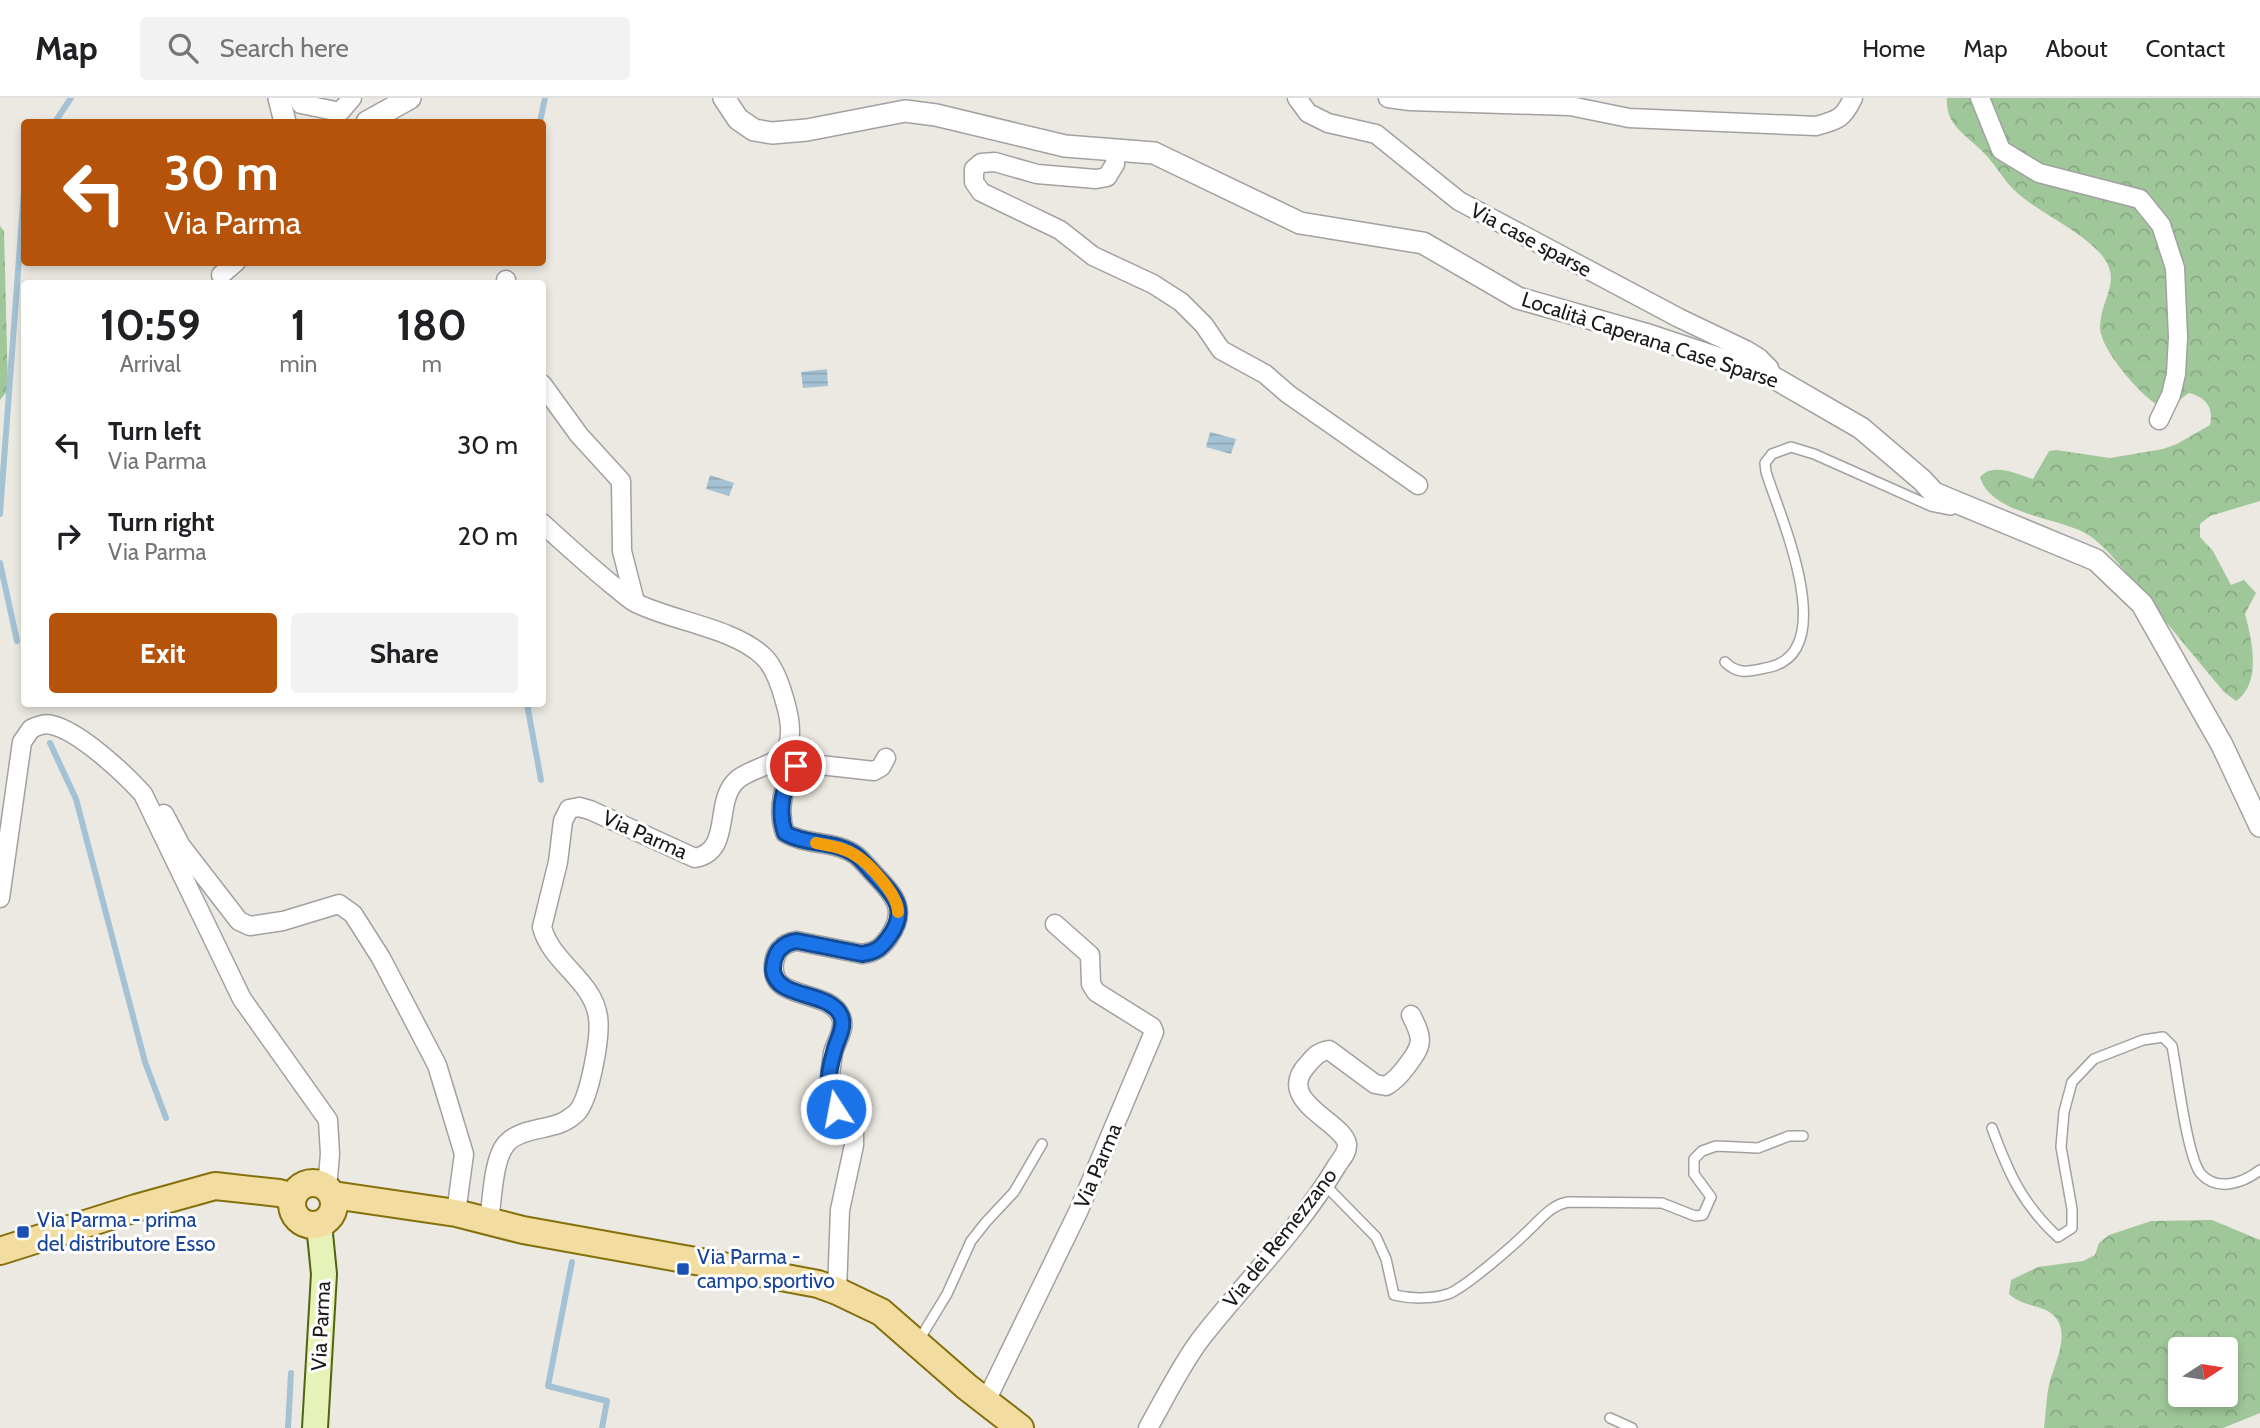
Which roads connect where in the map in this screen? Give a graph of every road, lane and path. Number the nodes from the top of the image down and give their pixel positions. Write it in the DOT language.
graph roads {
  1 [pos="279,98"];
  2 [pos="298,98"];
  3 [pos="352,98"];
  4 [pos="410,98"];
  5 [pos="724,98"];
  6 [pos="1297,98"];
  7 [pos="1388,98"];
  8 [pos="1853,98"];
  9 [pos="1980,98"];
  10 [pos="284,119"];
  11 [pos="374,119"];
  12 [pos="1116,149"];
  13 [pos="231,266"];
  14 [pos="221,275"];
  15 [pos="1771,376"];
  16 [pos="546,390"];
  17 [pos="2160,420"];
  18 [pos="1418,485"];
  19 [pos="1961,504"];
  20 [pos="546,527"];
  21 [pos="635,602"];
  22 [pos="1725,662"];
  23 [pos="886,758"];
  24 [pos="151,810"];
  25 [pos="2260,826"];
  26 [pos="0,898"];
  27 [pos="1055,924"];
  28 [pos="1411,1015"];
  29 [pos="1992,1128"];
  30 [pos="1803,1136"];
  31 [pos="1042,1144"];
  32 [pos="2260,1170"];
  33 [pos="1325,1185"];
  34 [pos="329,1190"];
  35 [pos="293,1197"];
  36 [pos="456,1213"];
  37 [pos="489,1222"];
  38 [pos="319,1224"];
  39 [pos="0,1251"];
  40 [pos="837,1291"];
  41 [pos="917,1344"];
  42 [pos="986,1401"];
  43 [pos="1610,1418"];
  44 [pos="316,1428"];
  45 [pos="1020,1428"];
  46 [pos="1148,1428"];
  47 [pos="1632,1428"];
  1 -- 10 [label="street"];
  2 -- 3 [label="street"];
  4 -- 11 [label="street"];
  5 -- 12 [label="street, Località Caperana Case Sparse"];
  6 -- 15 [label="street, Via case sparse"];
  7 -- 8 [label="street"];
  9 -- 17 [label="street"];
  12 -- 15 [label="street, Località Caperana Case Sparse"];
  12 -- 18 [label="street"];
  13 -- 14 [label="street"];
  15 -- 19 [label="street, Località Caperana Case Sparse"];
  16 -- 21 [label="street"];
  19 -- 22 [label="lane"];
  19 -- 25 [label="street, Località Caperana Case Sparse"];
  20 -- 21 [label="street, Via Parma"];
  21 -- 37 [label="street, Via Parma"];
  23 -- 40 [label="street"];
  24 -- 26 [label="street"];
  24 -- 34 [label="street"];
  24 -- 36 [label="street"];
  27 -- 42 [label="street, Via Parma"];
  28 -- 33 [label="street, Via dei Remezzano"];
  29 -- 32 [label="lane"];
  30 -- 33 [label="lane"];
  31 -- 41 [label="lane"];
  33 -- 46 [label="street, Via dei Remezzano"];
  34 -- 35 [label="main road"];
  34 -- 36 [label="main road"];
  34 -- 38 [label="main road"];
  35 -- 38 [label="main road"];
  35 -- 39 [label="main road"];
  36 -- 37 [label="main road"];
  37 -- 40 [label="main road"];
  38 -- 44 [label="main road, Via Parma"];
  40 -- 41 [label="main road"];
  41 -- 42 [label="main road"];
  42 -- 45 [label="main road"];
  43 -- 47 [label="lane"];
}
